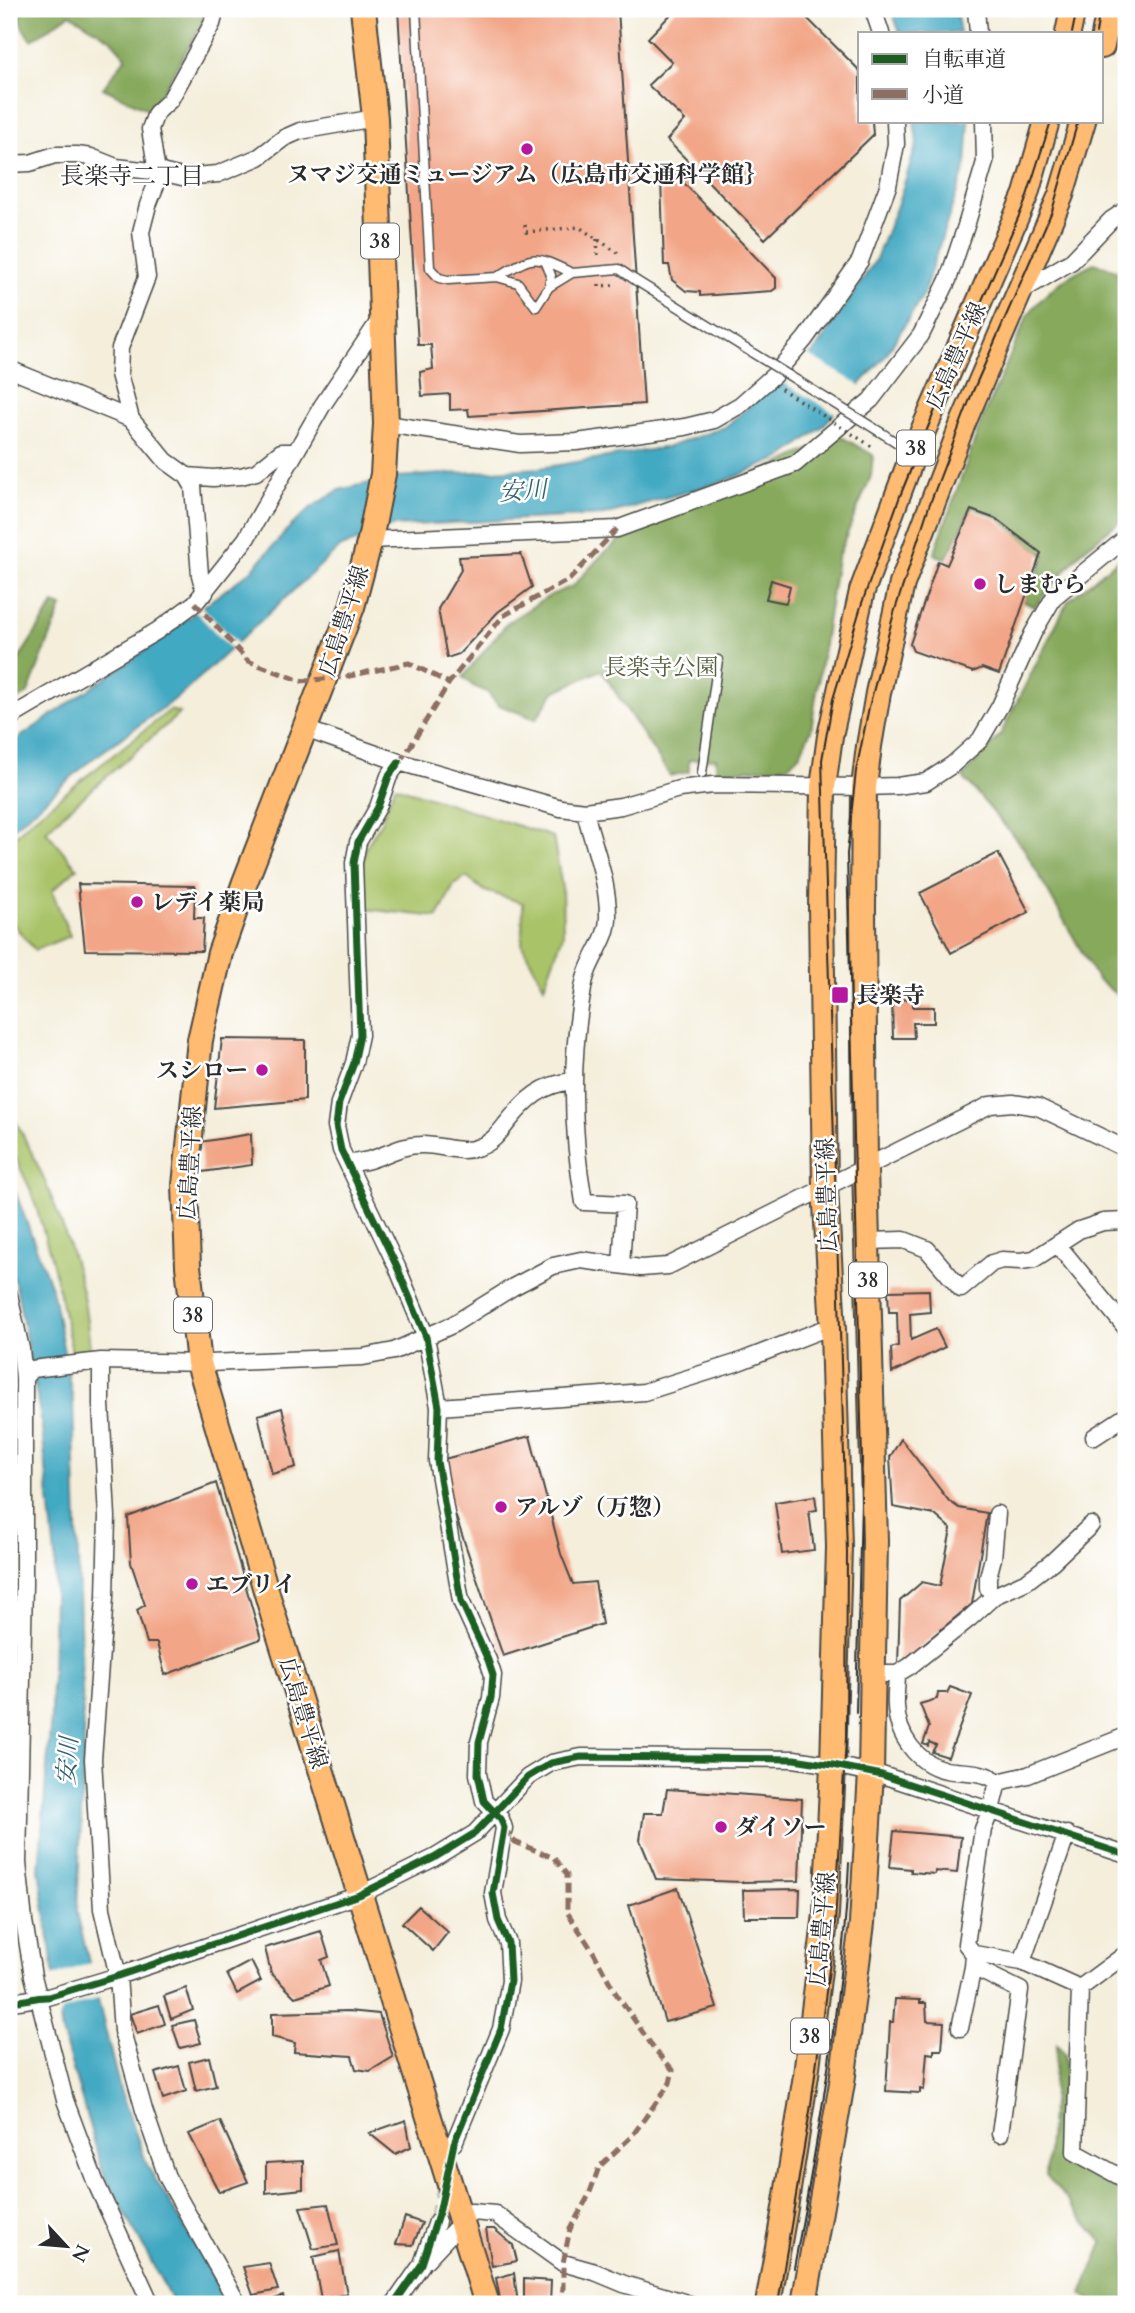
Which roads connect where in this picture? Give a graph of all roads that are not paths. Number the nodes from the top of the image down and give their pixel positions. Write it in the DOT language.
graph roads {
  1 [pos="216,9"];
  2 [pos="363,9"];
  3 [pos="416,9"];
  4 [pos="873,9"];
  5 [pos="976,9"];
  6 [pos="1073,9"];
  7 [pos="1109,9"];
  8 [pos="881,32"];
  9 [pos="978,32"];
  10 [pos="1069,32"];
  11 [pos="1104,35"];
  12 [pos="375,118"];
  13 [pos="895,122"];
  14 [pos="984,122"];
  15 [pos="1047,122"];
  16 [pos="1083,122"];
  17 [pos="9,164"];
  18 [pos="161,172"];
  19 [pos="1126,210"];
  20 [pos="545,261"];
  21 [pos="520,264"];
  22 [pos="572,273"];
  23 [pos="498,276"];
  24 [pos="518,283"];
  25 [pos="549,287"];
  26 [pos="1018,293"];
  27 [pos="383,315"];
  28 [pos="9,369"];
  29 [pos="131,419"];
  30 [pos="386,424"];
  31 [pos="295,452"];
  32 [pos="913,453"];
  33 [pos="187,476"];
  34 [pos="1126,538"];
  35 [pos="370,540"];
  36 [pos="205,593"];
  37 [pos="718,660"];
  38 [pos="9,718"];
  39 [pos="305,729"];
  40 [pos="398,762"];
  41 [pos="702,773"];
  42 [pos="823,787"];
  43 [pos="864,787"];
  44 [pos="585,811"];
  45 [pos="573,1081"];
  46 [pos="1126,1149"];
  47 [pos="348,1164"];
  48 [pos="866,1167"];
  49 [pos="825,1187"];
  50 [pos="1126,1221"];
  51 [pos="867,1241"];
  52 [pos="1057,1244"];
  53 [pos="621,1265"];
  54 [pos="9,1295"];
  55 [pos="1126,1328"];
  56 [pos="833,1330"];
  57 [pos="426,1337"];
  58 [pos="98,1361"];
  59 [pos="199,1363"];
  60 [pos="27,1373"];
  61 [pos="439,1407"];
  62 [pos="1126,1416"];
  63 [pos="1094,1437"];
  64 [pos="997,1514"];
  65 [pos="1091,1525"];
  66 [pos="993,1596"];
  67 [pos="885,1674"];
  68 [pos="1126,1736"];
  69 [pos="833,1765"];
  70 [pos="872,1773"];
  71 [pos="998,1782"];
  72 [pos="991,1810"];
  73 [pos="495,1813"];
  74 [pos="1067,1834"];
  75 [pos="1126,1855"];
  76 [pos="359,1895"];
  77 [pos="1126,1954"];
  78 [pos="974,1961"];
  79 [pos="1022,1962"];
  80 [pos="116,1976"];
  81 [pos="1080,1988"];
  82 [pos="43,1997"];
  83 [pos="9,2001"];
  84 [pos="960,2028"];
  85 [pos="1000,2134"];
  86 [pos="454,2143"];
  87 [pos="1126,2180"];
  88 [pos="454,2224"];
  89 [pos="422,2264"];
  90 [pos="151,2304"];
  91 [pos="238,2304"];
  92 [pos="394,2304"];
  93 [pos="486,2304"];
  94 [pos="690,2304"];
  95 [pos="768,2304"];
  96 [pos="804,2304"];
  1 -- 18 [label="street"];
  2 -- 12 [label="main road, 広島豊平線 / 38"];
  3 -- 23 [label="lane"];
  4 -- 8 [label="street"];
  5 -- 9 [label="street"];
  6 -- 10 [label="main road"];
  7 -- 11 [label="main road"];
  12 -- 18 [label="street"];
  12 -- 27 [label="main road, 広島豊平線 / 38"];
  13 -- 30 [label="street"];
  14 -- 35 [label="street"];
  15 -- 32 [label="main road, 広島豊平線 / 38"];
  16 -- 26 [label="main road, 広島豊平線 / 38"];
  17 -- 18 [label="street"];
  18 -- 29 [label="street"];
  19 -- 26 [label="street"];
  20 -- 21 [label="lane"];
  20 -- 22 [label="lane"];
  20 -- 25 [label="lane"];
  21 -- 23 [label="lane"];
  21 -- 24 [label="lane"];
  22 -- 25 [label="lane"];
  22 -- 32 [label="lane, bridge"];
  23 -- 24 [label="lane"];
  24 -- 25 [label="lane"];
  26 -- 43 [label="main road, 広島豊平線 / 38"];
  27 -- 30 [label="main road, 広島豊平線 / 38"];
  27 -- 31 [label="street"];
  28 -- 29 [label="street"];
  29 -- 33 [label="street"];
  30 -- 35 [label="main road, 広島豊平線 / 38"];
  31 -- 33 [label="street"];
  31 -- 36 [label="street"];
  32 -- 42 [label="main road, 広島豊平線 / 38"];
  33 -- 36 [label="street"];
  34 -- 43 [label="street"];
  35 -- 39 [label="main road, 広島豊平線 / 38"];
  36 -- 38 [label="street"];
  37 -- 41 [label="lane"];
  39 -- 40 [label="street"];
  39 -- 59 [label="main road, 広島豊平線 / 38"];
  40 -- 44 [label="street"];
  40 -- 47 [label="street"];
  42 -- 43 [label="street"];
  42 -- 44 [label="street"];
  42 -- 49 [label="main road, 広島豊平線 / 38"];
  43 -- 48 [label="main road, 広島豊平線 / 38"];
  44 -- 45 [label="street"];
  45 -- 47 [label="street"];
  45 -- 53 [label="street"];
  46 -- 48 [label="street"];
  47 -- 57 [label="street"];
  48 -- 49 [label="street"];
  48 -- 51 [label="main road, 広島豊平線 / 38"];
  49 -- 53 [label="street"];
  49 -- 56 [label="main road, 広島豊平線 / 38"];
  50 -- 52 [label="street"];
  51 -- 52 [label="street"];
  51 -- 67 [label="main road, 広島豊平線 / 38"];
  52 -- 55 [label="street"];
  53 -- 57 [label="street"];
  54 -- 60 [label="street"];
  56 -- 61 [label="street"];
  56 -- 69 [label="main road, 広島豊平線 / 38"];
  57 -- 59 [label="street"];
  57 -- 61 [label="street"];
  58 -- 59 [label="street"];
  58 -- 60 [label="street"];
  58 -- 80 [label="street"];
  59 -- 76 [label="main road, 広島豊平線 / 38"];
  60 -- 82 [label="street"];
  61 -- 73 [label="street"];
  62 -- 63 [label="street"];
  64 -- 66 [label="street"];
  65 -- 66 [label="street"];
  66 -- 67 [label="street"];
  67 -- 70 [label="main road, 広島豊平線 / 38"];
  67 -- 71 [label="street"];
  68 -- 71 [label="street"];
  69 -- 70 [label="street"];
  69 -- 73 [label="street"];
  69 -- 95 [label="main road, 広島豊平線 / 38"];
  70 -- 72 [label="street"];
  70 -- 96 [label="main road, 広島豊平線 / 38"];
  71 -- 72 [label="street"];
  72 -- 74 [label="street"];
  72 -- 78 [label="street"];
  73 -- 76 [label="street"];
  73 -- 86 [label="street"];
  74 -- 75 [label="street"];
  74 -- 79 [label="street"];
  76 -- 80 [label="street"];
  76 -- 88 [label="main road, 広島豊平線 / 38"];
  77 -- 81 [label="street"];
  78 -- 79 [label="street"];
  78 -- 84 [label="street"];
  78 -- 85 [label="street"];
  79 -- 81 [label="street"];
  80 -- 82 [label="street"];
  80 -- 91 [label="street"];
  81 -- 87 [label="street"];
  82 -- 83 [label="street"];
  82 -- 90 [label="street"];
  88 -- 89 [label="street"];
  88 -- 89 [label="street"];
  88 -- 93 [label="main road, 広島豊平線 / 38"];
  88 -- 94 [label="street"];
  89 -- 92 [label="street"];
}
